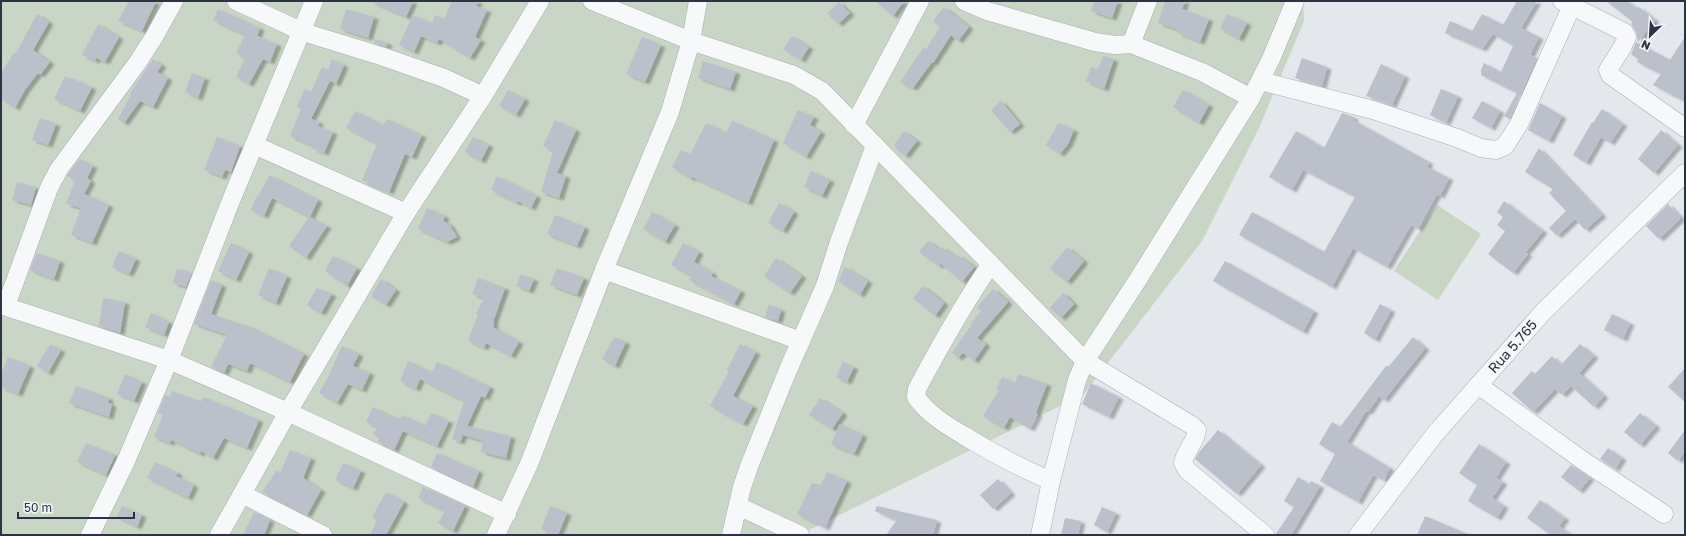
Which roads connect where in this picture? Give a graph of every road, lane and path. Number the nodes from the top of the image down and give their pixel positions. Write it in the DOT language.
graph roads {
  1 [pos="174,1"];
  2 [pos="236,1"];
  3 [pos="314,1"];
  4 [pos="540,1"];
  5 [pos="592,1"];
  6 [pos="698,1"];
  7 [pos="920,1"];
  8 [pos="964,1"];
  9 [pos="1148,1"];
  10 [pos="1295,1"];
  11 [pos="1570,3"];
  12 [pos="303,32"];
  13 [pos="691,41"];
  14 [pos="1131,44"];
  15 [pos="1261,81"];
  16 [pos="483,96"];
  17 [pos="1251,98"];
  18 [pos="854,125"];
  19 [pos="1685,128"];
  20 [pos="254,145"];
  21 [pos="875,146"];
  22 [pos="1682,182"];
  23 [pos="406,213"];
  24 [pos="991,264"];
  25 [pos="604,270"];
  26 [pos="3,306"];
  27 [pos="801,341"];
  28 [pos="169,360"];
  29 [pos="1085,360"];
  30 [pos="1478,385"];
  31 [pos="288,412"];
  32 [pos="1051,481"];
  33 [pos="242,494"];
  34 [pos="738,506"];
  35 [pos="507,514"];
  36 [pos="1664,514"];
  37 [pos="90,535"];
  38 [pos="219,535"];
  39 [pos="323,535"];
  40 [pos="496,535"];
  41 [pos="731,535"];
  42 [pos="800,535"];
  43 [pos="1040,535"];
  44 [pos="1265,535"];
  45 [pos="1358,535"];
  1 -- 26 [label="street"];
  2 -- 12 [label="street"];
  3 -- 12 [label="street"];
  4 -- 16 [label="street"];
  5 -- 13 [label="street"];
  6 -- 13 [label="street"];
  7 -- 18 [label="street"];
  8 -- 14 [label="street"];
  9 -- 14 [label="street"];
  10 -- 15 [label="street"];
  11 -- 15 [label="street"];
  11 -- 19 [label="street"];
  12 -- 16 [label="street"];
  12 -- 20 [label="street"];
  13 -- 18 [label="street"];
  13 -- 25 [label="street"];
  14 -- 17 [label="street"];
  15 -- 17 [label="street"];
  16 -- 23 [label="street"];
  17 -- 29 [label="street"];
  18 -- 21 [label="street"];
  20 -- 23 [label="street"];
  20 -- 28 [label="street"];
  21 -- 24 [label="street"];
  21 -- 27 [label="street"];
  22 -- 30 [label="street, Rua 5.765"];
  23 -- 31 [label="street"];
  24 -- 29 [label="street"];
  24 -- 32 [label="street"];
  25 -- 27 [label="street"];
  25 -- 35 [label="street"];
  26 -- 28 [label="street"];
  27 -- 34 [label="street"];
  28 -- 31 [label="street"];
  28 -- 37 [label="street"];
  29 -- 32 [label="street"];
  29 -- 44 [label="street"];
  30 -- 36 [label="street"];
  30 -- 45 [label="street, Rua 5.765"];
  31 -- 33 [label="street"];
  31 -- 35 [label="street"];
  32 -- 43 [label="street"];
  33 -- 38 [label="street"];
  33 -- 39 [label="street"];
  34 -- 41 [label="street"];
  34 -- 42 [label="street"];
  35 -- 40 [label="street"];
}
